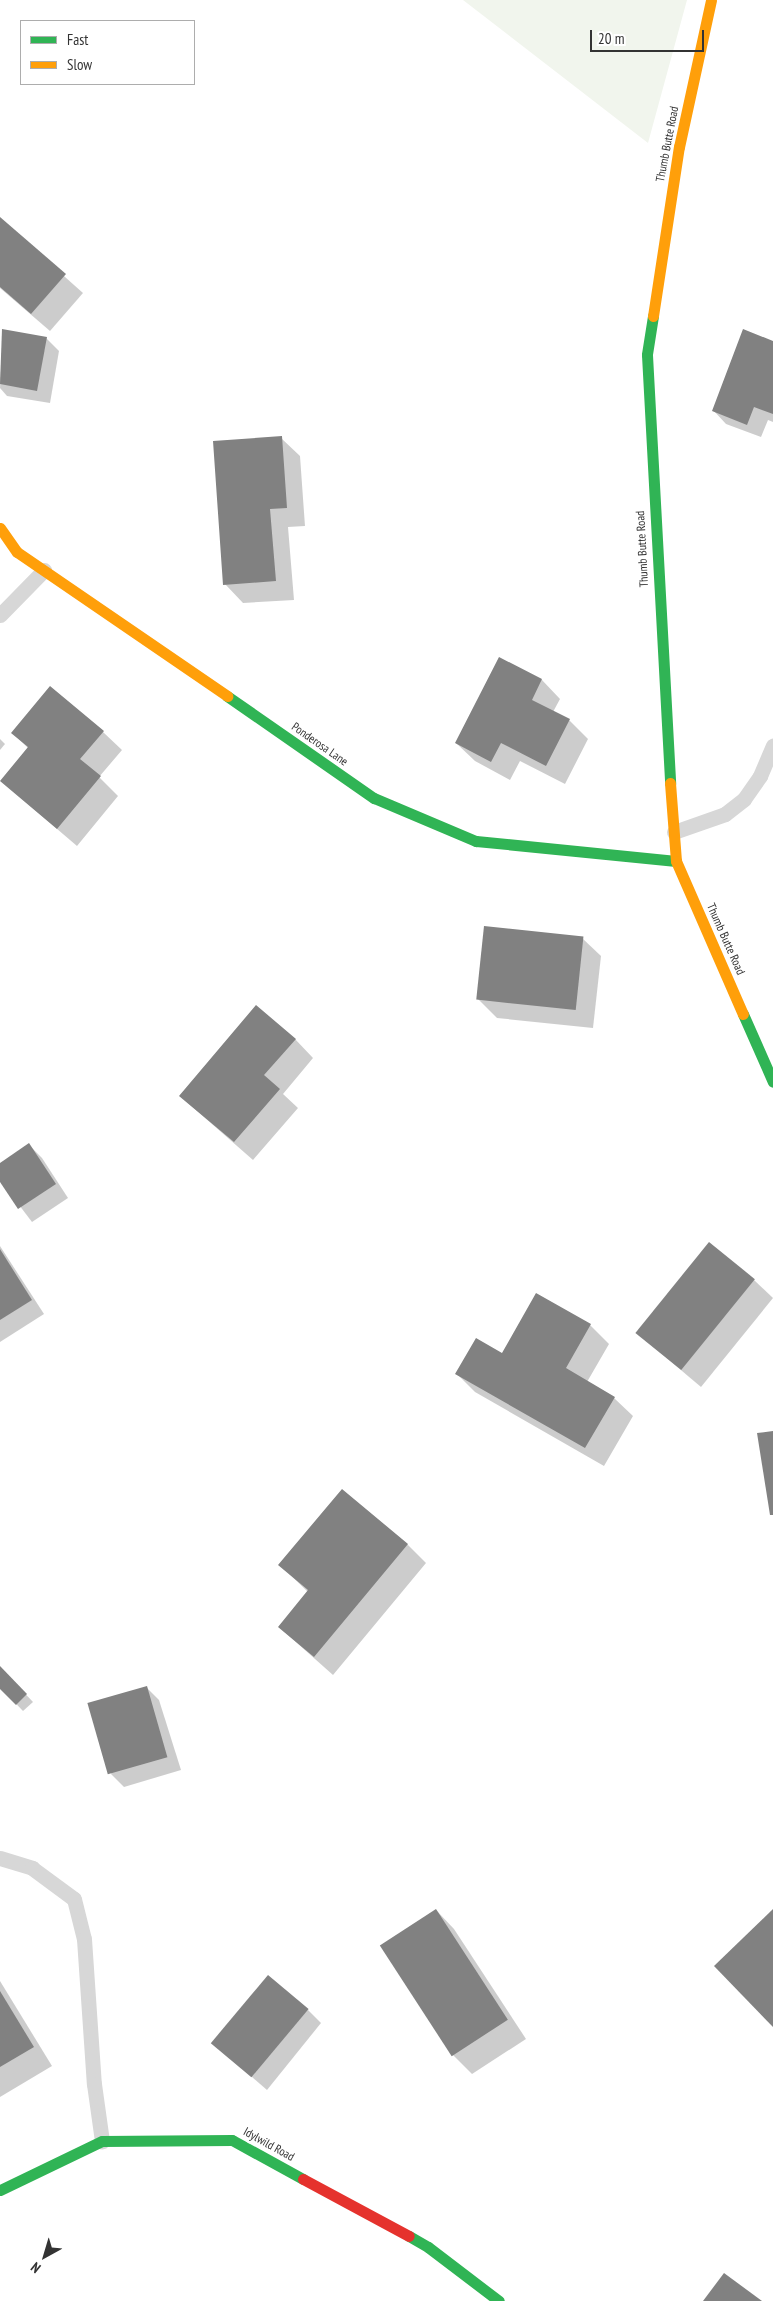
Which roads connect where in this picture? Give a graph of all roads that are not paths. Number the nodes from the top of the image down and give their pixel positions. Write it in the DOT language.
graph roads {
  1 [pos="711,0"];
  2 [pos="0,528"];
  3 [pos="44,570"];
  4 [pos="0,615"];
  5 [pos="773,746"];
  6 [pos="674,832"];
  7 [pos="676,860"];
  8 [pos="773,1082"];
  9 [pos="0,1858"];
  10 [pos="102,2141"];
  11 [pos="0,2190"];
  12 [pos="499,2301"];
  1 -- 6 [label="street, Thumb Butte Road"];
  2 -- 3 [label="street, Ponderosa Lane"];
  3 -- 4 [label="lane"];
  3 -- 7 [label="street, Ponderosa Lane"];
  5 -- 6 [label="lane"];
  6 -- 7 [label="street, Thumb Butte Road"];
  7 -- 8 [label="street, Thumb Butte Road"];
  9 -- 10 [label="lane"];
  10 -- 11 [label="street, Idylwild Road"];
  10 -- 12 [label="street, Idylwild Road"];
}
